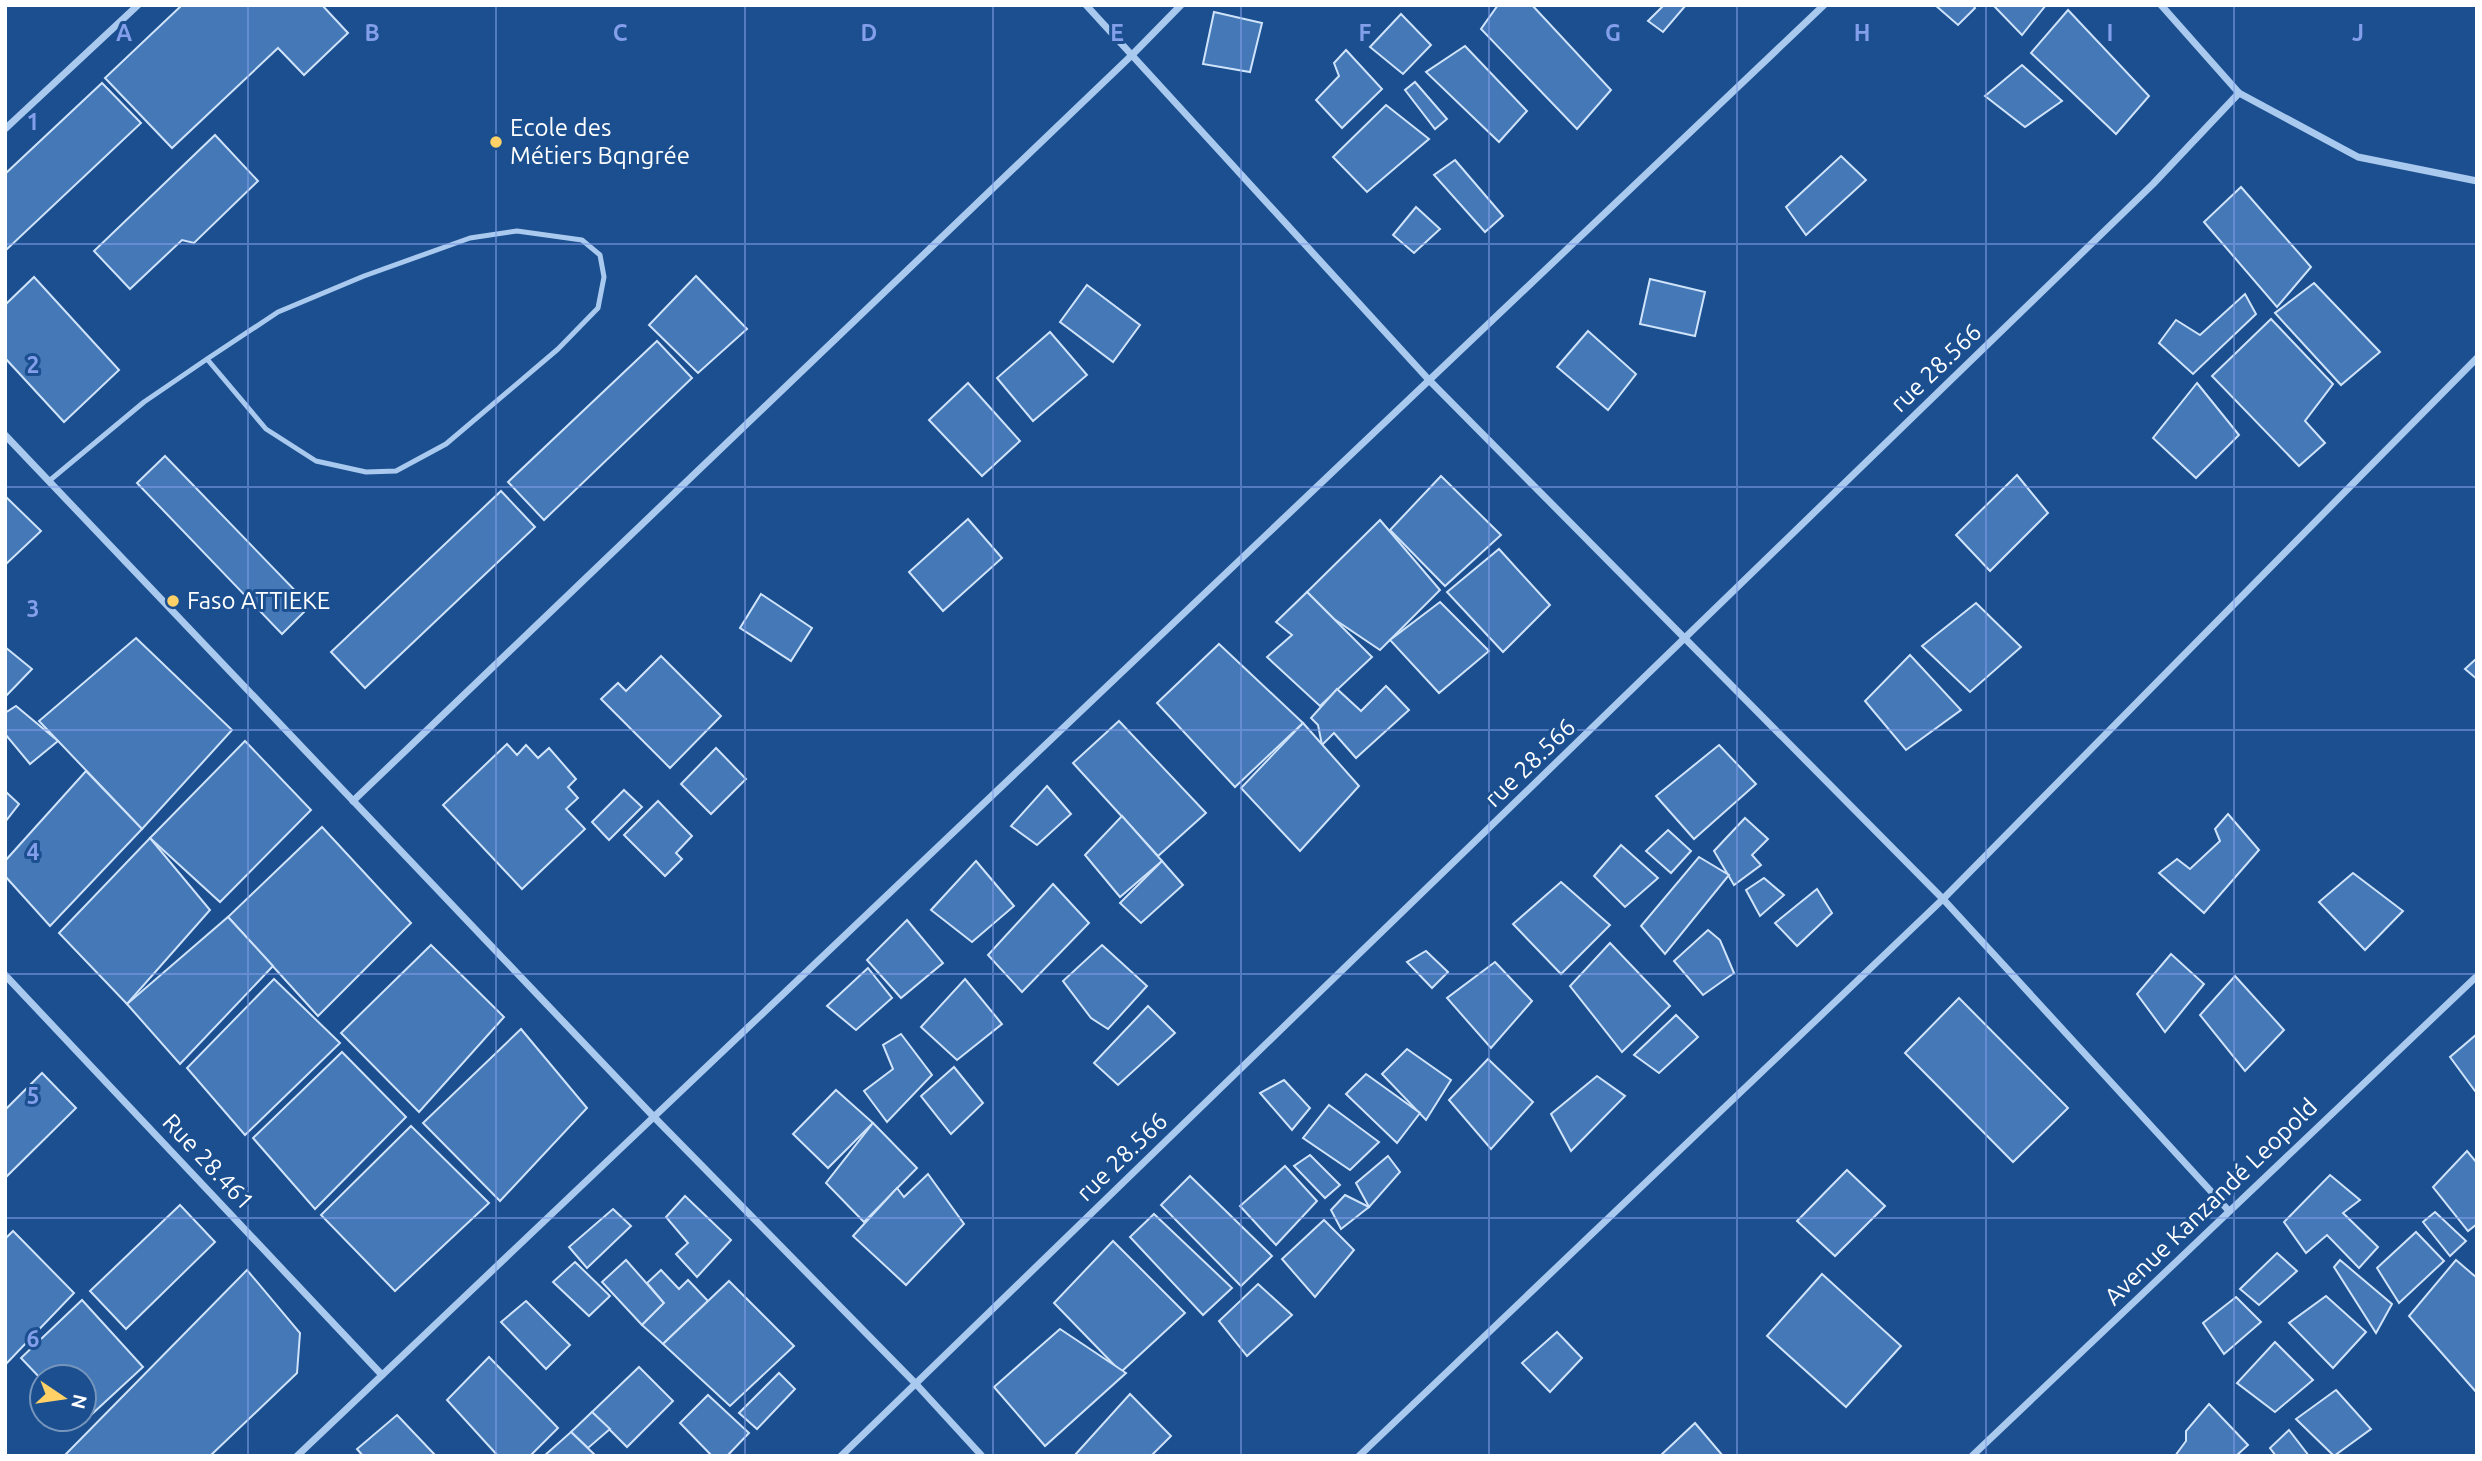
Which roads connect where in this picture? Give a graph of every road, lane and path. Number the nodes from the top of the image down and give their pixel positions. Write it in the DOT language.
graph roads {
  1 [pos="138,5"];
  2 [pos="1086,5"];
  3 [pos="1181,5"];
  4 [pos="1824,5"];
  5 [pos="2161,5"];
  6 [pos="1132,55"];
  7 [pos="2239,93"];
  8 [pos="5,129"];
  9 [pos="2477,181"];
  10 [pos="2477,358"];
  11 [pos="207,359"];
  12 [pos="1429,380"];
  13 [pos="5,435"];
  14 [pos="49,481"];
  15 [pos="1686,638"];
  16 [pos="353,801"];
  17 [pos="1943,899"];
  18 [pos="5,975"];
  19 [pos="2477,976"];
  20 [pos="653,1116"];
  21 [pos="2229,1211"];
  22 [pos="382,1375"];
  23 [pos="916,1384"];
  24 [pos="297,1456"];
  25 [pos="841,1456"];
  26 [pos="982,1456"];
  27 [pos="1359,1456"];
  28 [pos="1972,1456"];
  1 -- 8 [label="street"];
  2 -- 6 [label="street"];
  3 -- 6 [label="street"];
  4 -- 12 [label="street"];
  5 -- 7 [label="street"];
  6 -- 12 [label="street"];
  6 -- 16 [label="street"];
  7 -- 9 [label="street"];
  7 -- 15 [label="street, rue 28.566"];
  10 -- 17 [label="street"];
  11 -- 11 [label="lane"];
  11 -- 14 [label="lane"];
  12 -- 15 [label="street"];
  12 -- 20 [label="street"];
  13 -- 14 [label="street"];
  14 -- 16 [label="street"];
  15 -- 17 [label="street"];
  15 -- 23 [label="street, rue 28.566"];
  16 -- 20 [label="street"];
  17 -- 21 [label="street"];
  17 -- 27 [label="street"];
  18 -- 22 [label="street, Rue 28.461"];
  19 -- 21 [label="street, Avenue Kanzandé Leopold"];
  20 -- 22 [label="street"];
  20 -- 23 [label="street"];
  21 -- 28 [label="street, Avenue Kanzandé Leopold"];
  22 -- 24 [label="street"];
  23 -- 25 [label="street, rue 28.566"];
  23 -- 26 [label="street"];
}
